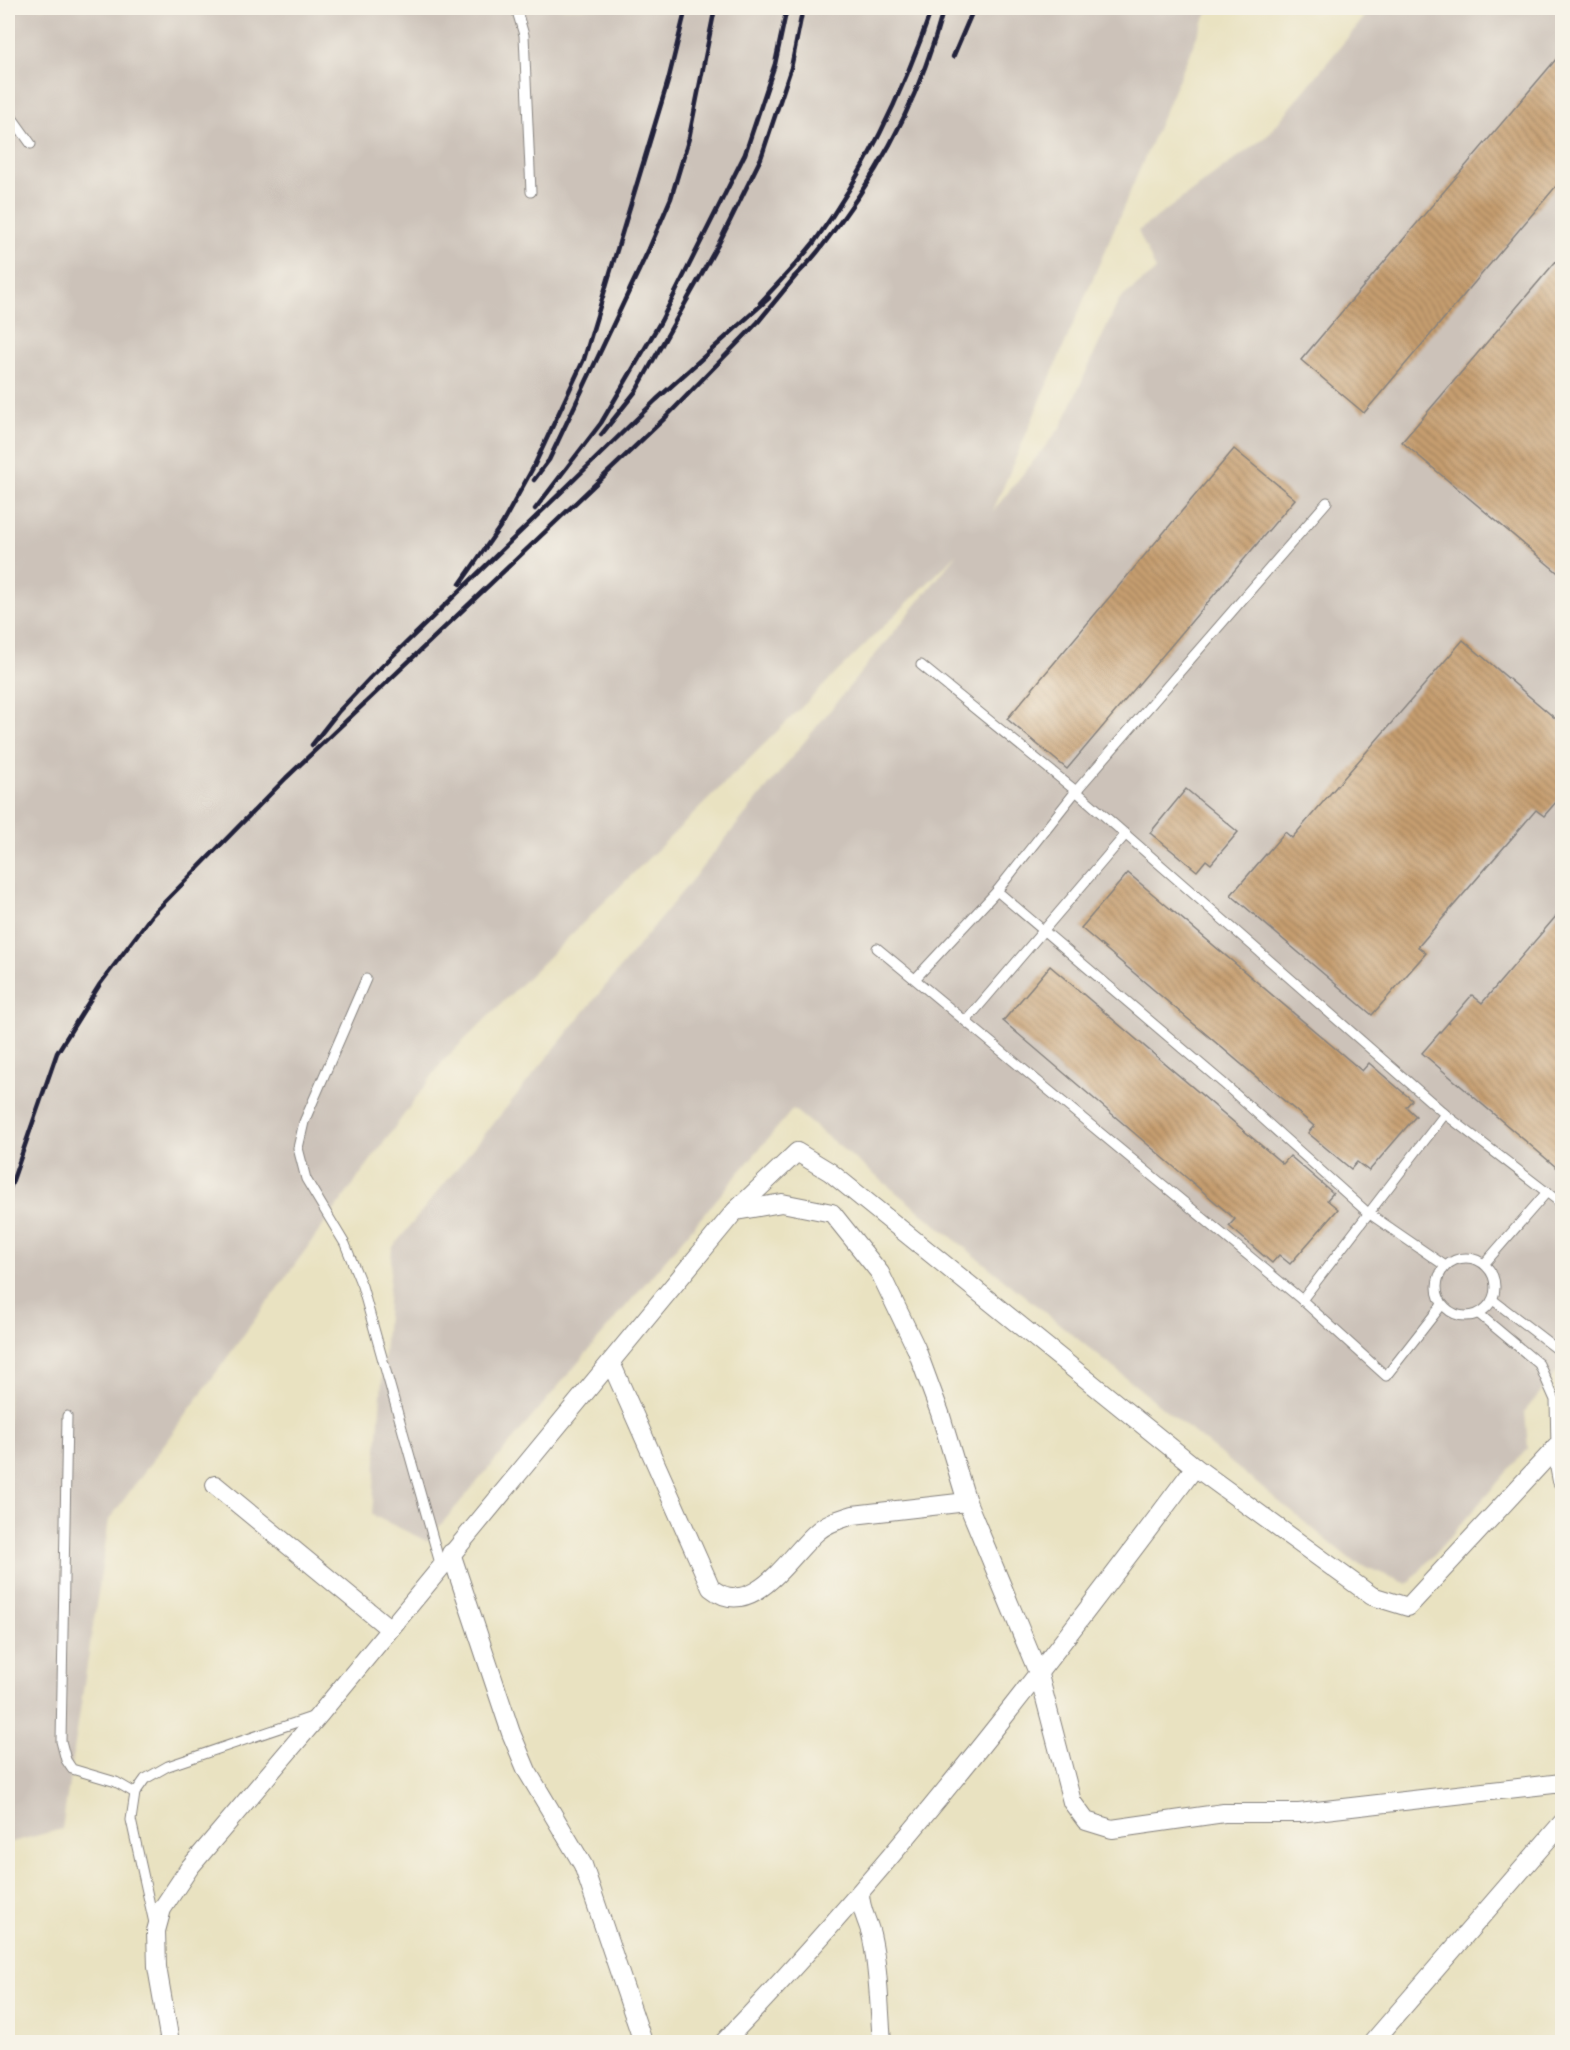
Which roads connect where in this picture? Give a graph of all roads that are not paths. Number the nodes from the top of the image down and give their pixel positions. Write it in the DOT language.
graph roads {
  1 [pos="516,8"];
  2 [pos="8,112"];
  3 [pos="31,144"];
  4 [pos="531,192"];
  5 [pos="1327,502"];
  6 [pos="921,665"];
  7 [pos="1076,791"];
  8 [pos="1126,834"];
  9 [pos="998,891"];
  10 [pos="1045,931"];
  11 [pos="877,948"];
  12 [pos="915,978"];
  13 [pos="366,979"];
  14 [pos="966,1021"];
  15 [pos="1444,1114"];
  16 [pos="1547,1192"];
  17 [pos="1563,1204"];
  18 [pos="735,1211"];
  19 [pos="1367,1212"];
  20 [pos="1485,1263"];
  21 [pos="1444,1265"];
  22 [pos="1302,1300"];
  23 [pos="1493,1300"];
  24 [pos="1441,1306"];
  25 [pos="1479,1314"];
  26 [pos="1563,1353"];
  27 [pos="611,1363"];
  28 [pos="67,1416"];
  29 [pos="1559,1445"];
  30 [pos="1196,1467"];
  31 [pos="1563,1481"];
  32 [pos="215,1485"];
  33 [pos="967,1502"];
  34 [pos="446,1560"];
  35 [pos="390,1629"];
  36 [pos="1039,1675"];
  37 [pos="320,1714"];
  38 [pos="1563,1783"];
  39 [pos="135,1793"];
  40 [pos="1563,1823"];
  41 [pos="860,1893"];
  42 [pos="156,1931"];
  43 [pos="170,2043"];
  44 [pos="643,2043"];
  45 [pos="724,2043"];
  46 [pos="882,2043"];
  47 [pos="1372,2043"];
  1 -- 4 [label="lane"];
  2 -- 3 [label="lane"];
  5 -- 7 [label="lane"];
  6 -- 7 [label="lane"];
  7 -- 8 [label="lane"];
  7 -- 9 [label="lane"];
  8 -- 10 [label="lane"];
  8 -- 15 [label="lane"];
  9 -- 10 [label="lane"];
  9 -- 12 [label="lane"];
  10 -- 14 [label="lane"];
  10 -- 19 [label="lane"];
  11 -- 12 [label="lane"];
  12 -- 14 [label="lane"];
  13 -- 34 [label="lane"];
  14 -- 22 [label="lane"];
  15 -- 16 [label="lane"];
  15 -- 19 [label="lane"];
  16 -- 17 [label="lane"];
  16 -- 20 [label="lane"];
  18 -- 27 [label="street"];
  18 -- 30 [label="street"];
  18 -- 33 [label="street"];
  19 -- 21 [label="lane"];
  19 -- 22 [label="lane"];
  20 -- 21 [label="lane"];
  20 -- 23 [label="lane"];
  21 -- 24 [label="lane"];
  22 -- 24 [label="lane"];
  23 -- 25 [label="lane"];
  23 -- 26 [label="lane"];
  24 -- 25 [label="lane"];
  25 -- 29 [label="lane"];
  27 -- 33 [label="street"];
  27 -- 34 [label="street"];
  28 -- 39 [label="lane"];
  29 -- 30 [label="street"];
  29 -- 31 [label="street"];
  30 -- 36 [label="street"];
  32 -- 35 [label="street"];
  33 -- 36 [label="street"];
  34 -- 35 [label="street"];
  34 -- 44 [label="street"];
  35 -- 37 [label="street"];
  36 -- 38 [label="street"];
  36 -- 41 [label="street"];
  37 -- 39 [label="lane"];
  37 -- 42 [label="street"];
  39 -- 42 [label="lane"];
  40 -- 47 [label="street"];
  41 -- 45 [label="street"];
  41 -- 46 [label="street"];
  42 -- 43 [label="street"];
}
